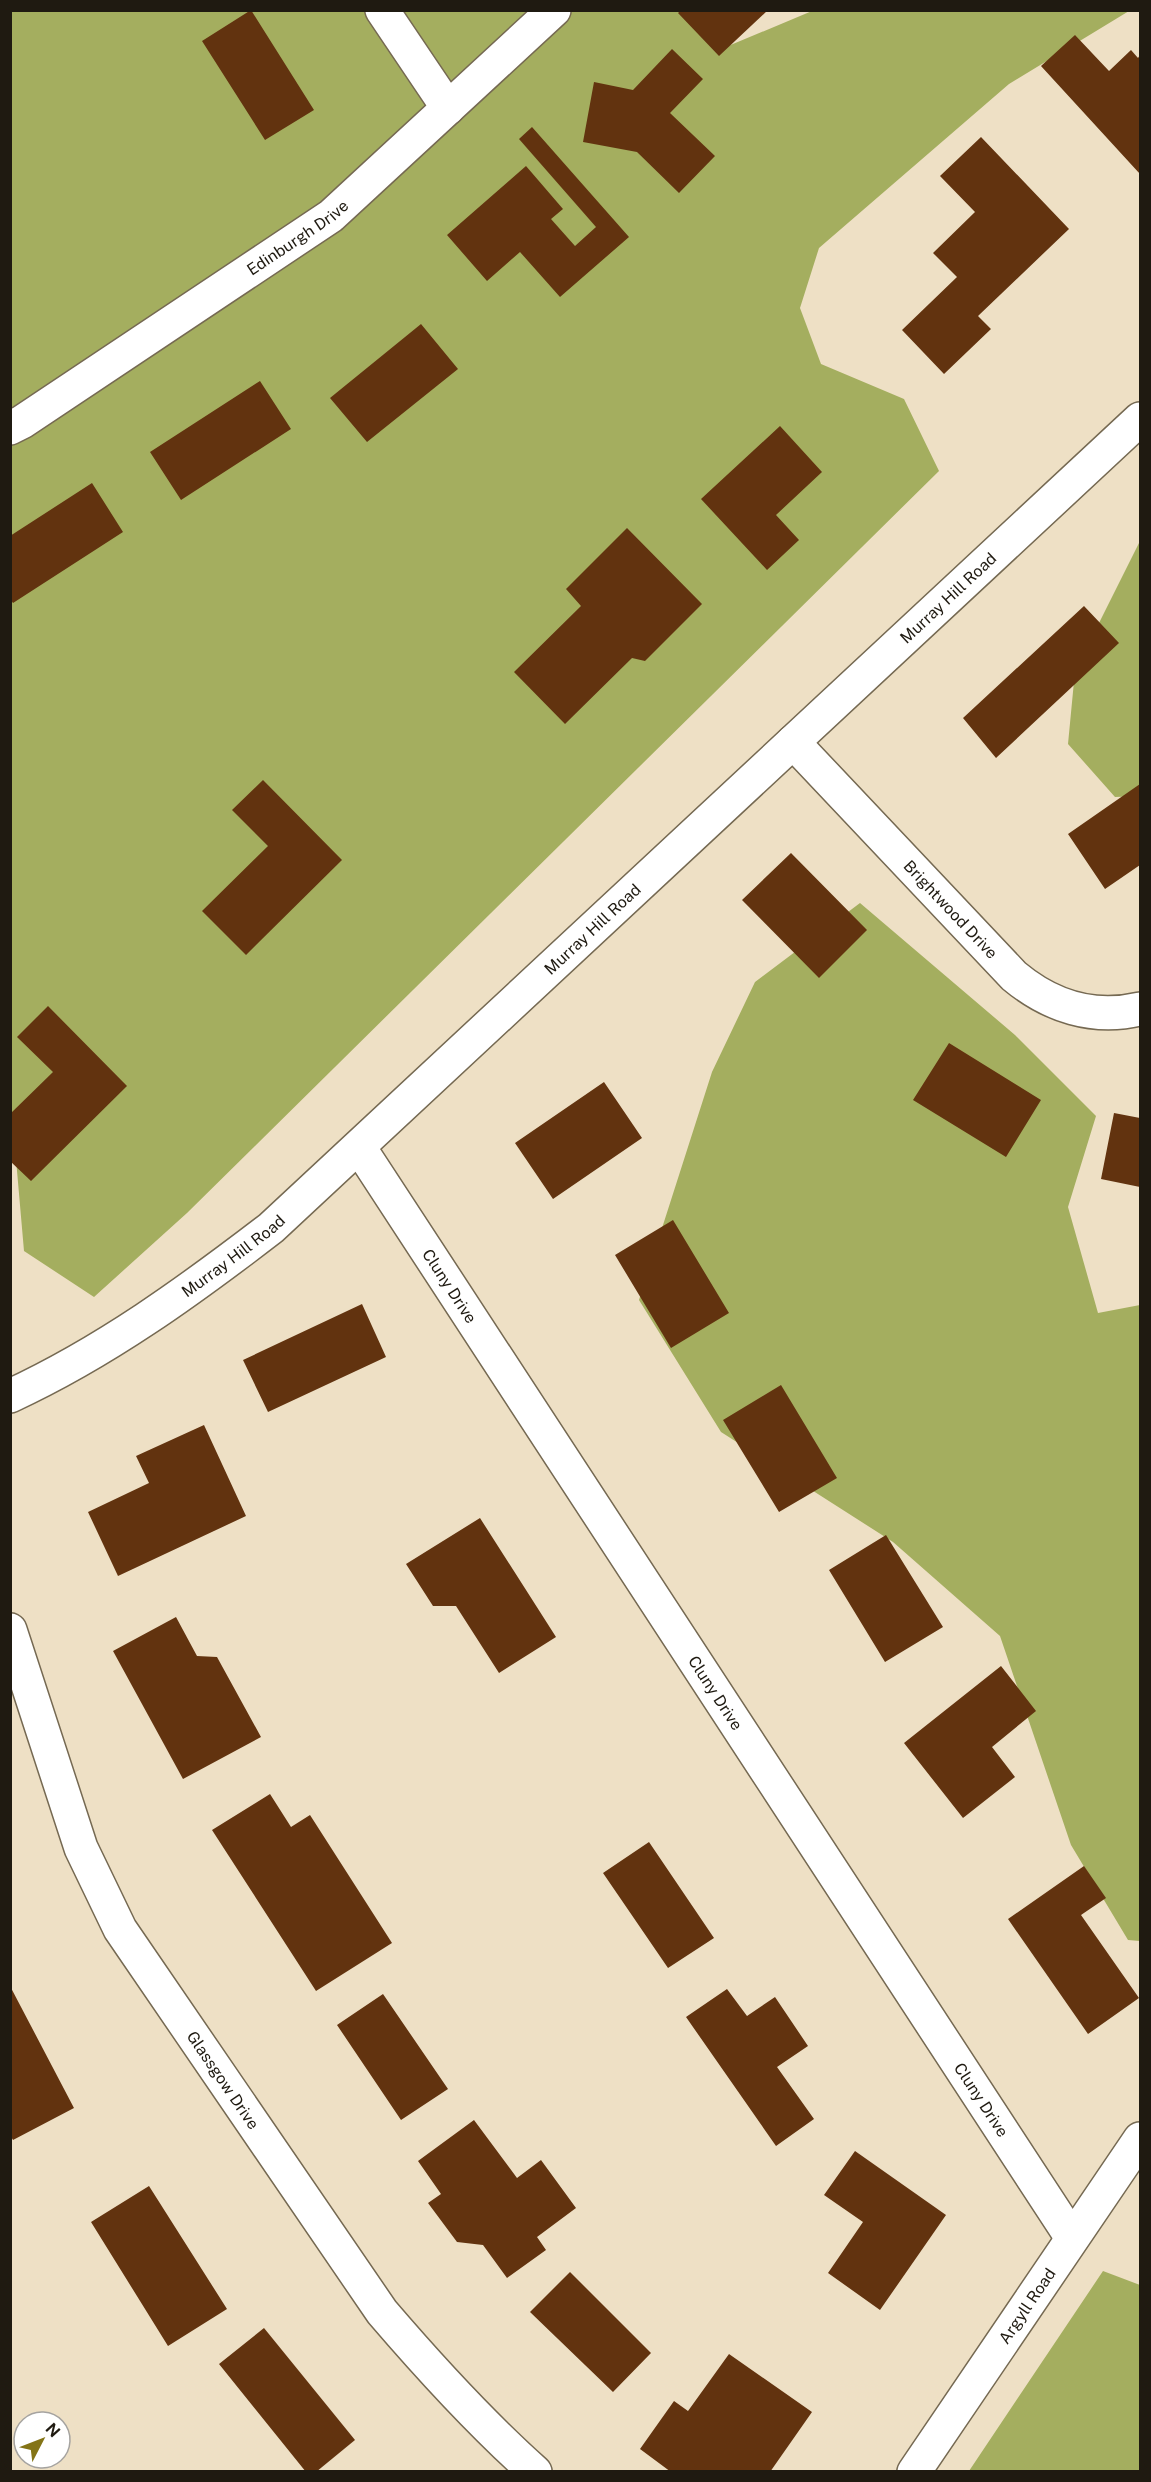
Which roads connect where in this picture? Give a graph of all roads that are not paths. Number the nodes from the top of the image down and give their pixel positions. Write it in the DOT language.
graph roads {
  1 [pos="381,10"];
  2 [pos="554,10"];
  3 [pos="448,108"];
  4 [pos="1140,419"];
  5 [pos="10,428"];
  6 [pos="793,742"];
  7 [pos="1140,1009"];
  8 [pos="359,1147"];
  9 [pos="10,1395"];
  10 [pos="10,1630"];
  11 [pos="1140,2139"];
  12 [pos="1072,2238"];
  13 [pos="535,2472"];
  14 [pos="914,2472"];
  1 -- 3 [label="street"];
  2 -- 3 [label="street, Edinburgh Drive"];
  3 -- 5 [label="street, Edinburgh Drive"];
  4 -- 6 [label="street, Murray Hill Road"];
  6 -- 7 [label="street, Brightwood Drive"];
  6 -- 8 [label="street, Murray Hill Road"];
  8 -- 9 [label="street, Murray Hill Road"];
  8 -- 12 [label="street, Cluny Drive"];
  10 -- 13 [label="street, Glassgow Drive"];
  11 -- 12 [label="street, Argyll Road"];
  12 -- 14 [label="street, Argyll Road"];
}
